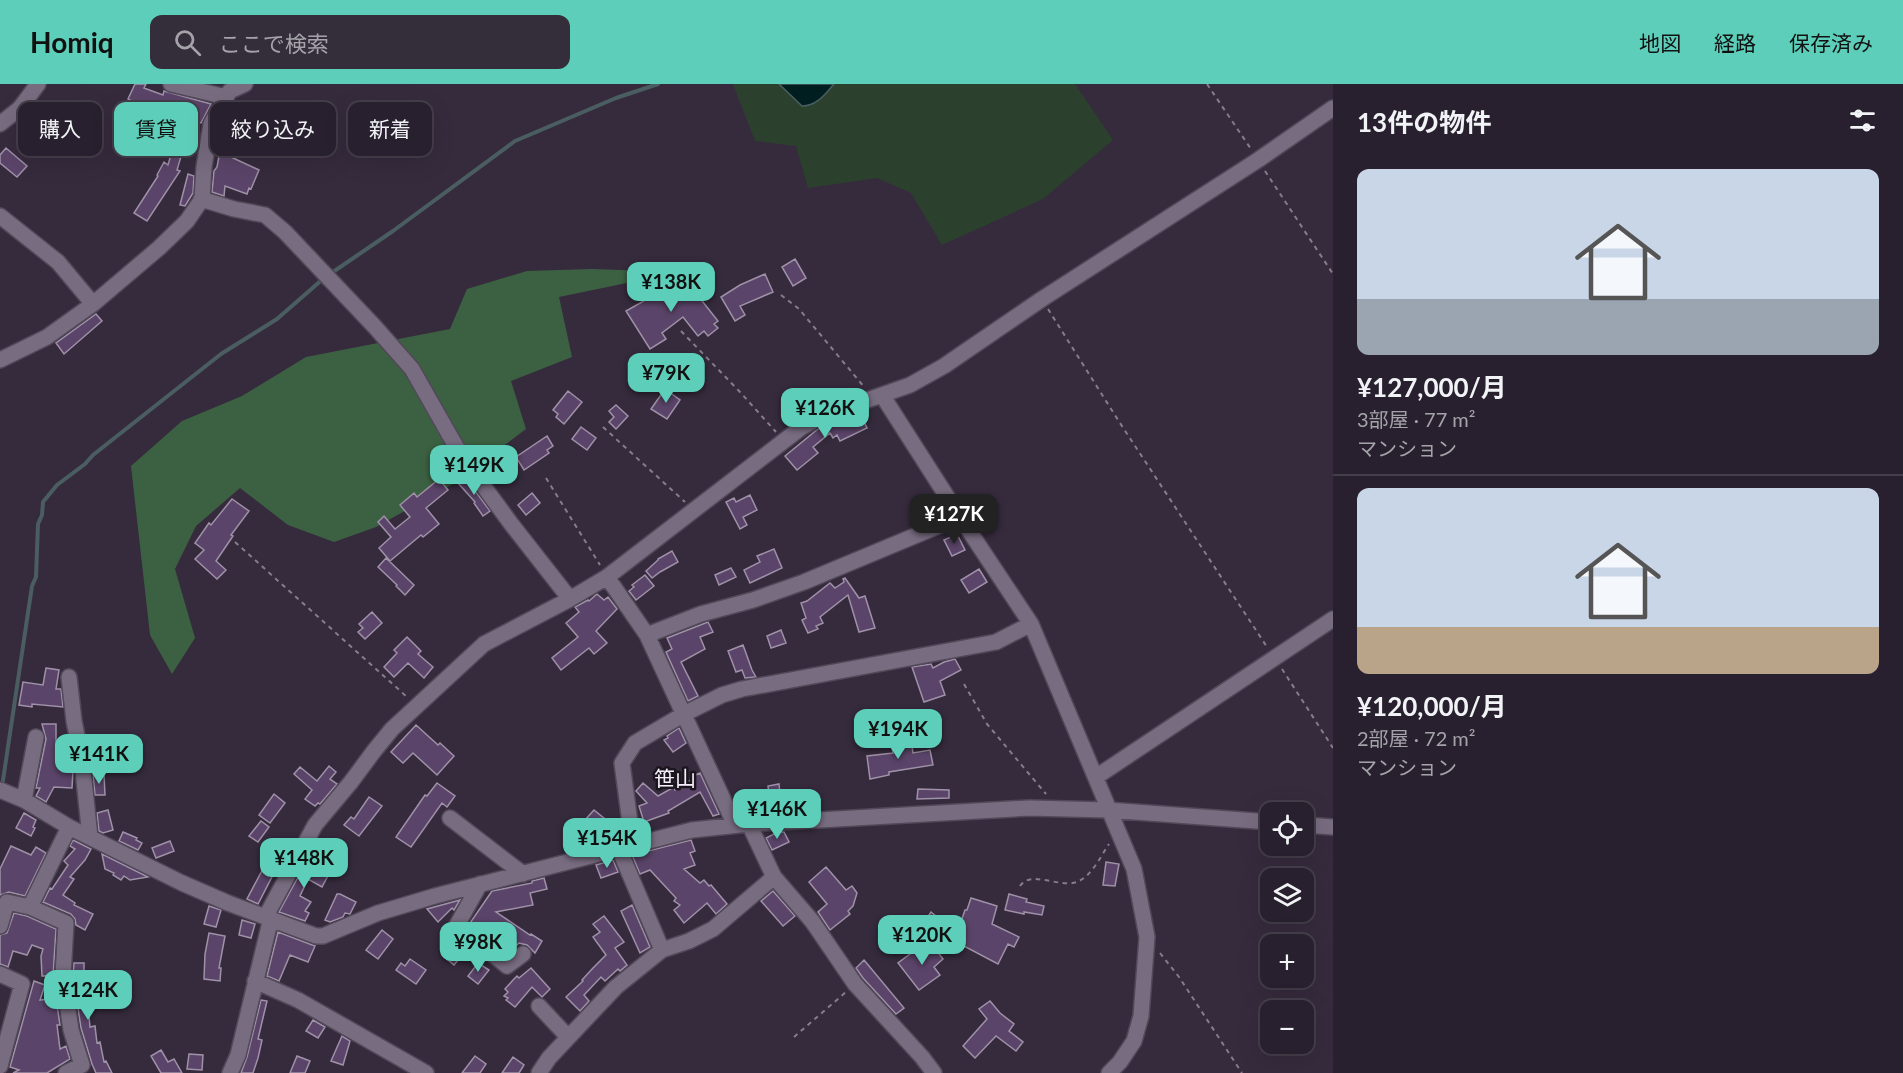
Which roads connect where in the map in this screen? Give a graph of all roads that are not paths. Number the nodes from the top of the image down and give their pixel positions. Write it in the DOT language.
graph roads {
  1 [pos="171,84"];
  2 [pos="245,84"];
  3 [pos="35,85"];
  4 [pos="226,97"];
  5 [pos="1333,108"];
  6 [pos="0,124"];
  7 [pos="201,200"];
  8 [pos="0,216"];
  9 [pos="93,304"];
  10 [pos="0,360"];
  11 [pos="877,396"];
  12 [pos="960,517"];
  13 [pos="607,577"];
  14 [pos="570,599"];
  15 [pos="1333,619"];
  16 [pos="1031,624"];
  17 [pos="647,635"];
  18 [pos="69,677"];
  19 [pos="684,714"];
  20 [pos="36,737"];
  21 [pos="1096,777"];
  22 [pos="0,790"];
  23 [pos="24,800"];
  24 [pos="1108,810"];
  25 [pos="450,818"];
  26 [pos="1260,821"];
  27 [pos="742,825"];
  28 [pos="69,826"];
  29 [pos="1314,826"];
  30 [pos="1333,827"];
  31 [pos="90,837"];
  32 [pos="626,847"];
  33 [pos="523,874"];
  34 [pos="774,876"];
  35 [pos="480,884"];
  36 [pos="30,907"];
  37 [pos="269,917"];
  38 [pos="0,926"];
  39 [pos="662,950"];
  40 [pos="523,954"];
  41 [pos="0,974"];
  42 [pos="255,981"];
  43 [pos="539,1006"];
  44 [pos="568,1037"];
  45 [pos="0,1066"];
  46 [pos="66,1073"];
  47 [pos="230,1073"];
  48 [pos="426,1073"];
  49 [pos="539,1073"];
  50 [pos="934,1073"];
  51 [pos="1109,1073"];
  1 -- 4 [label="street"];
  2 -- 4 [label="street"];
  3 -- 6 [label="street"];
  4 -- 7 [label="street"];
  5 -- 11 [label="street"];
  7 -- 9 [label="street"];
  7 -- 14 [label="street"];
  8 -- 9 [label="street"];
  9 -- 10 [label="street"];
  11 -- 12 [label="street"];
  11 -- 13 [label="street"];
  12 -- 16 [label="street"];
  12 -- 17 [label="street"];
  13 -- 14 [label="street"];
  13 -- 17 [label="street"];
  14 -- 37 [label="street"];
  15 -- 21 [label="street"];
  16 -- 19 [label="street"];
  16 -- 21 [label="street"];
  17 -- 19 [label="street"];
  18 -- 31 [label="street"];
  19 -- 27 [label="street"];
  19 -- 32 [label="street"];
  20 -- 23 [label="street"];
  21 -- 24 [label="street"];
  22 -- 23 [label="street"];
  23 -- 28 [label="street"];
  24 -- 26 [label="street"];
  24 -- 27 [label="street"];
  24 -- 51 [label="street"];
  25 -- 33 [label="street"];
  27 -- 32 [label="street"];
  27 -- 34 [label="street"];
  28 -- 31 [label="street"];
  28 -- 36 [label="street"];
  29 -- 30 [label="street"];
  31 -- 37 [label="street"];
  32 -- 33 [label="street"];
  32 -- 39 [label="street"];
  33 -- 35 [label="street"];
  34 -- 39 [label="street"];
  34 -- 50 [label="street"];
  35 -- 37 [label="street"];
  35 -- 40 [label="street"];
  36 -- 38 [label="street"];
  36 -- 46 [label="street"];
  37 -- 42 [label="street"];
  39 -- 44 [label="street"];
  41 -- 45 [label="street"];
  42 -- 47 [label="street"];
  42 -- 48 [label="street"];
  43 -- 44 [label="street"];
  44 -- 49 [label="street"];
}
